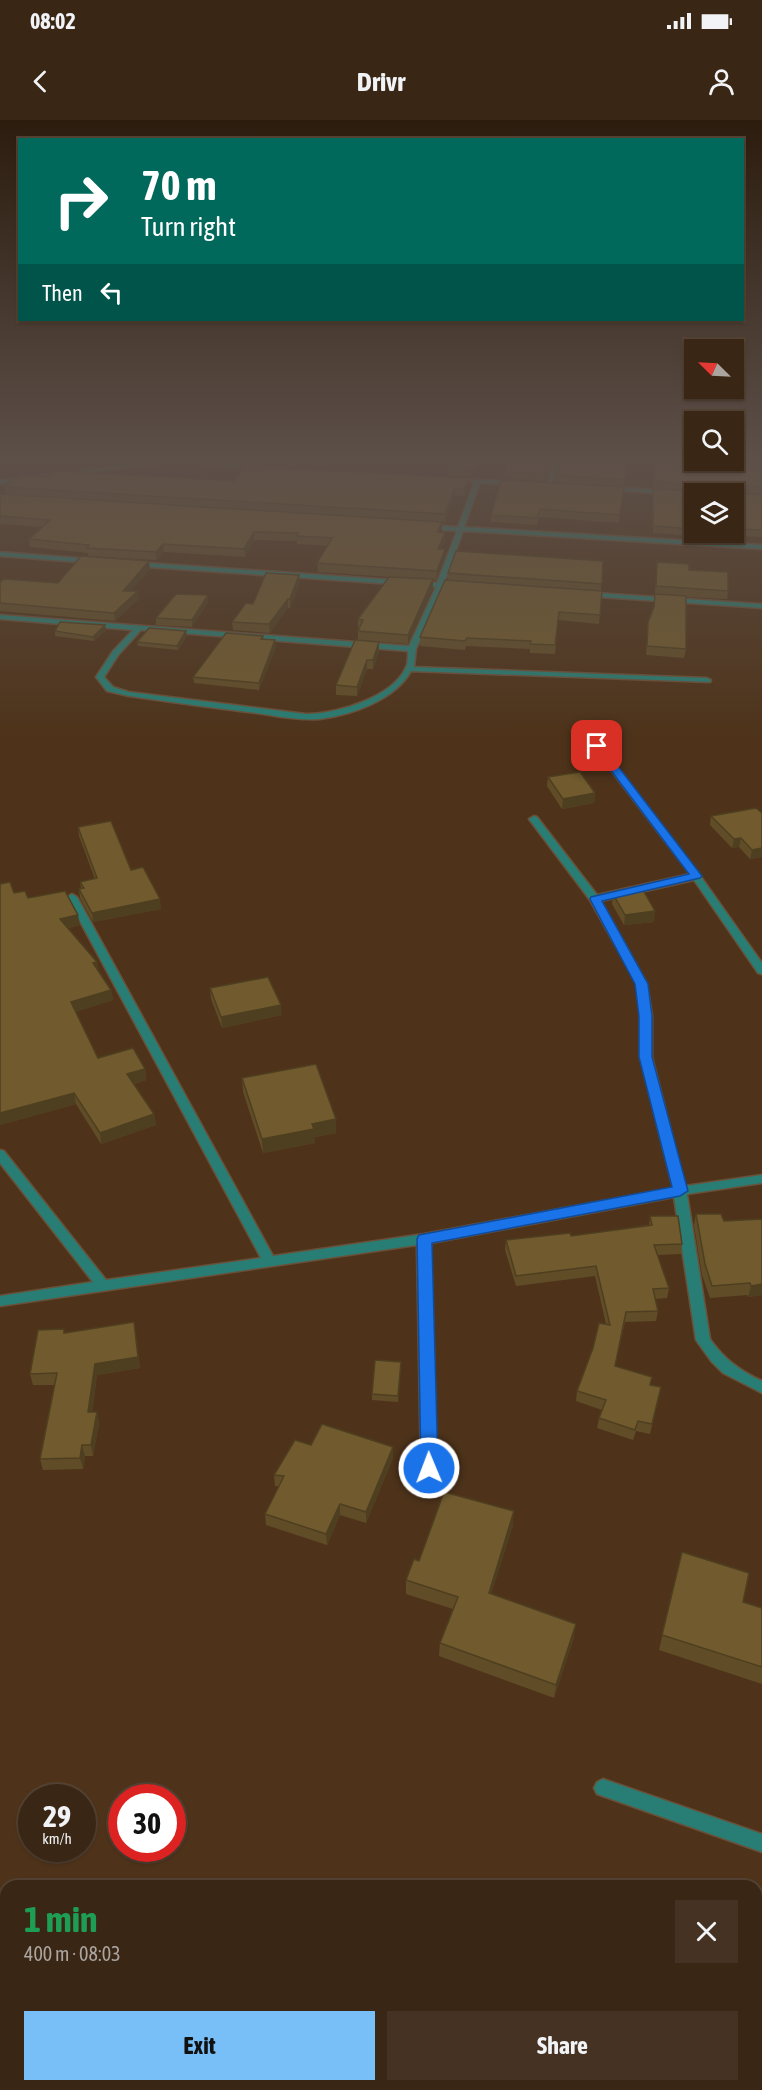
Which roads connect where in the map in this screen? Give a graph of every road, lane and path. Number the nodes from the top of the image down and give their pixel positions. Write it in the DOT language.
graph roads {
  1 [pos="451,553"];
  2 [pos="0,554"];
  3 [pos="96,561"];
  4 [pos="120,563"];
  5 [pos="440,585"];
  6 [pos="463,586"];
  7 [pos="579,594"];
  8 [pos="760,606"];
  9 [pos="0,617"];
  10 [pos="139,628"];
  11 [pos="412,649"];
  12 [pos="411,669"];
  13 [pos="707,680"];
  14 [pos="597,746"];
  15 [pos="534,819"];
  16 [pos="696,876"];
  17 [pos="72,897"];
  18 [pos="595,899"];
  19 [pos="762,971"];
  20 [pos="0,1154"];
  21 [pos="762,1179"];
  22 [pos="680,1191"];
  23 [pos="424,1239"];
  24 [pos="270,1262"];
  25 [pos="103,1287"];
  26 [pos="0,1301"];
  27 [pos="762,1387"];
  28 [pos="429,1468"];
  29 [pos="603,1788"];
  30 [pos="762,1843"];
  1 -- 5 [label="street"];
  2 -- 3 [label="street"];
  4 -- 5 [label="street"];
  5 -- 6 [label="street"];
  5 -- 11 [label="street"];
  7 -- 8 [label="street"];
  9 -- 10 [label="street"];
  10 -- 11 [label="street"];
  10 -- 12 [label="street"];
  11 -- 12 [label="street"];
  12 -- 13 [label="street"];
  14 -- 16 [label="street"];
  15 -- 18 [label="street"];
  16 -- 18 [label="street"];
  16 -- 19 [label="street"];
  17 -- 24 [label="street"];
  18 -- 22 [label="street"];
  20 -- 25 [label="street"];
  21 -- 22 [label="street"];
  22 -- 23 [label="street"];
  22 -- 27 [label="street"];
  23 -- 24 [label="street"];
  23 -- 28 [label="street"];
  24 -- 25 [label="street"];
  25 -- 26 [label="street"];
  29 -- 30 [label="street"];
}
